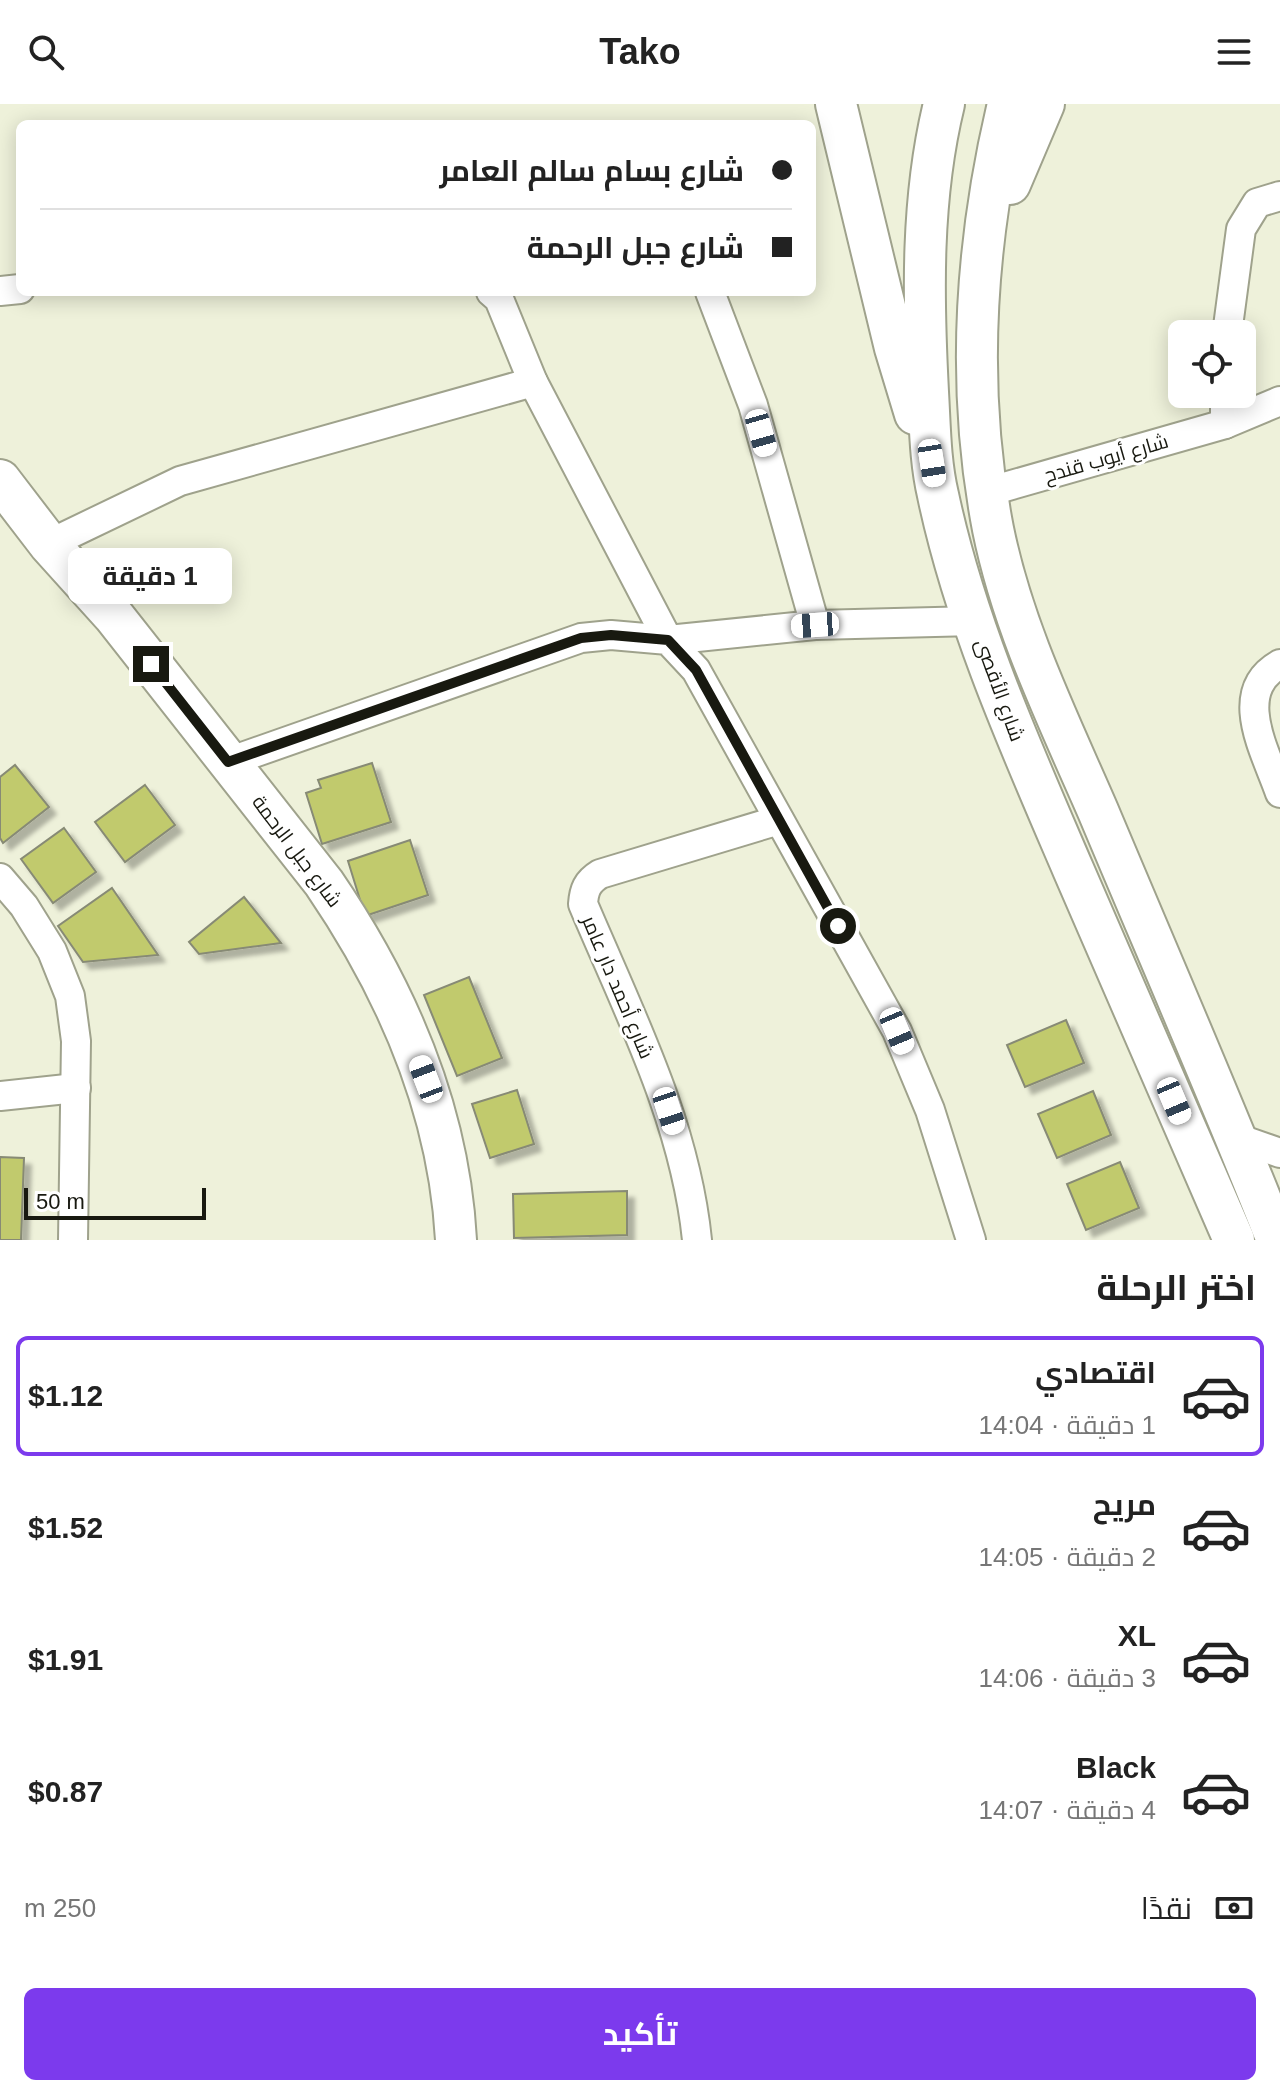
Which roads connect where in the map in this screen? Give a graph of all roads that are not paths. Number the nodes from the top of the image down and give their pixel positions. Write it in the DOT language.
graph roads {
  1 [pos="836,104"];
  2 [pos="944,104"];
  3 [pos="1008,104"];
  4 [pos="1044,104"];
  5 [pos="1280,196"];
  6 [pos="984,255"];
  7 [pos="496,296"];
  8 [pos="712,296"];
  9 [pos="1229,320"];
  10 [pos="533,382"];
  11 [pos="1280,401"];
  12 [pos="1225,408"];
  13 [pos="1225,424"];
  14 [pos="932,463"];
  15 [pos="0,480"];
  16 [pos="987,492"];
  17 [pos="49,544"];
  18 [pos="975,621"];
  19 [pos="815,625"];
  20 [pos="668,640"];
  21 [pos="1280,664"];
  22 [pos="228,762"];
  23 [pos="1280,793"];
  24 [pos="779,820"];
  25 [pos="0,878"];
  26 [pos="76,1088"];
  27 [pos="0,1096"];
  28 [pos="1237,1138"];
  29 [pos="1280,1153"];
  30 [pos="1278,1238"];
  31 [pos="73,1240"];
  32 [pos="456,1240"];
  33 [pos="697,1240"];
  34 [pos="971,1240"];
  35 [pos="1234,1240"];
  1 -- 14 [label="main road"];
  2 -- 14 [label="main road, شارع الأقصى"];
  3 -- 6 [label="main road, شارع الأقصى"];
  4 -- 6 [label="main road"];
  5 -- 9 [label="street"];
  6 -- 16 [label="main road, شارع الأقصى"];
  7 -- 10 [label="street"];
  8 -- 19 [label="street"];
  10 -- 17 [label="street"];
  10 -- 20 [label="street"];
  11 -- 13 [label="street, شارع أيوب قندح"];
  12 -- 13 [label="street"];
  13 -- 16 [label="street, شارع أيوب قندح"];
  14 -- 18 [label="main road, شارع الأقصى"];
  15 -- 17 [label="main road, شارع جبل الرحمة"];
  16 -- 28 [label="main road, شارع الأقصى"];
  17 -- 22 [label="main road, شارع جبل الرحمة"];
  18 -- 19 [label="street"];
  18 -- 35 [label="main road, شارع الأقصى"];
  19 -- 20 [label="street"];
  20 -- 22 [label="street"];
  20 -- 24 [label="street"];
  21 -- 23 [label="street"];
  22 -- 32 [label="main road, شارع جبل الرحمة"];
  24 -- 33 [label="street, شارع أحمد دار عامر"];
  24 -- 34 [label="street"];
  25 -- 26 [label="street"];
  26 -- 27 [label="street"];
  26 -- 31 [label="street"];
  28 -- 29 [label="street"];
  28 -- 30 [label="main road, شارع الأقصى"];
}
